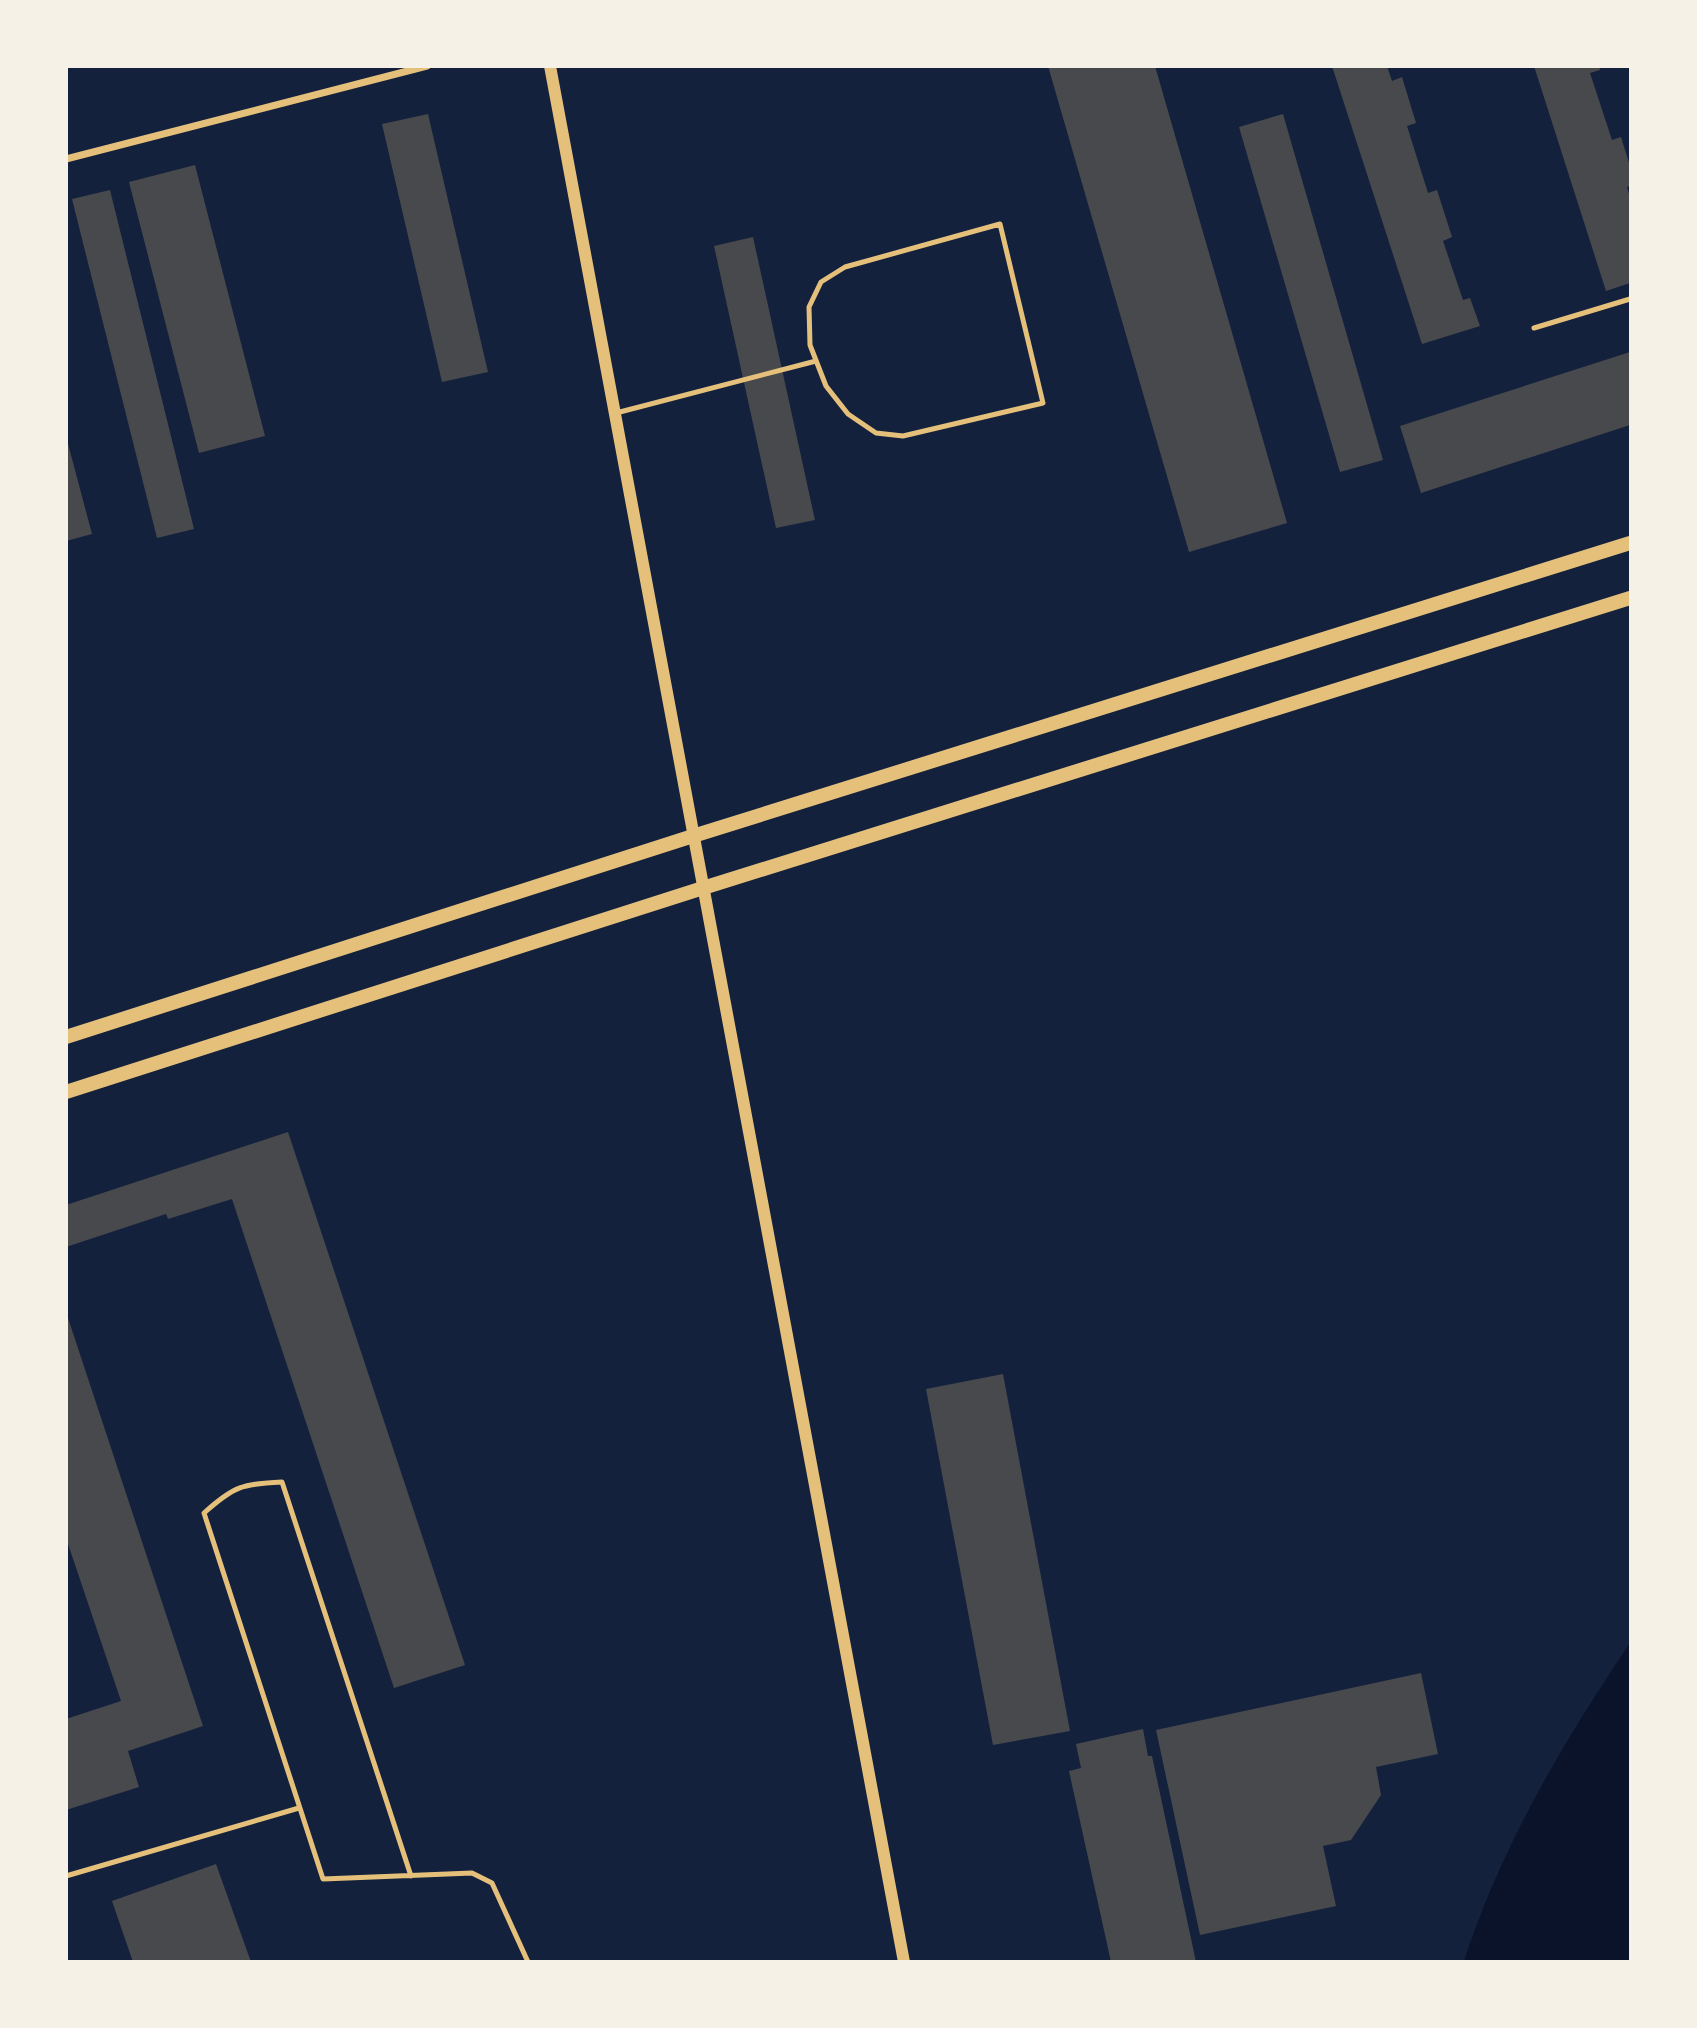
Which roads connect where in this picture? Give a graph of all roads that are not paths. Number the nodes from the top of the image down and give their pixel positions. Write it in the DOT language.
graph roads {
  1 [pos="427,66"];
  2 [pos="550,66"];
  3 [pos="66,159"];
  4 [pos="1630,299"];
  5 [pos="1534,328"];
  6 [pos="816,361"];
  7 [pos="614,413"];
  8 [pos="1630,543"];
  9 [pos="1630,598"];
  10 [pos="694,836"];
  11 [pos="703,888"];
  12 [pos="66,1037"];
  13 [pos="66,1092"];
  14 [pos="299,1808"];
  15 [pos="66,1876"];
  16 [pos="411,1876"];
  17 [pos="528,1962"];
  18 [pos="904,1962"];
  1 -- 3 [label="street"];
  2 -- 7 [label="street"];
  4 -- 5 [label="lane"];
  6 -- 6 [label="lane"];
  6 -- 7 [label="lane"];
  7 -- 10 [label="street"];
  8 -- 10 [label="main road"];
  9 -- 11 [label="main road"];
  10 -- 11 [label="street"];
  10 -- 12 [label="main road"];
  11 -- 13 [label="main road"];
  11 -- 18 [label="street"];
  14 -- 15 [label="lane"];
  14 -- 16 [label="lane"];
  14 -- 16 [label="lane"];
  16 -- 17 [label="lane"];
}
